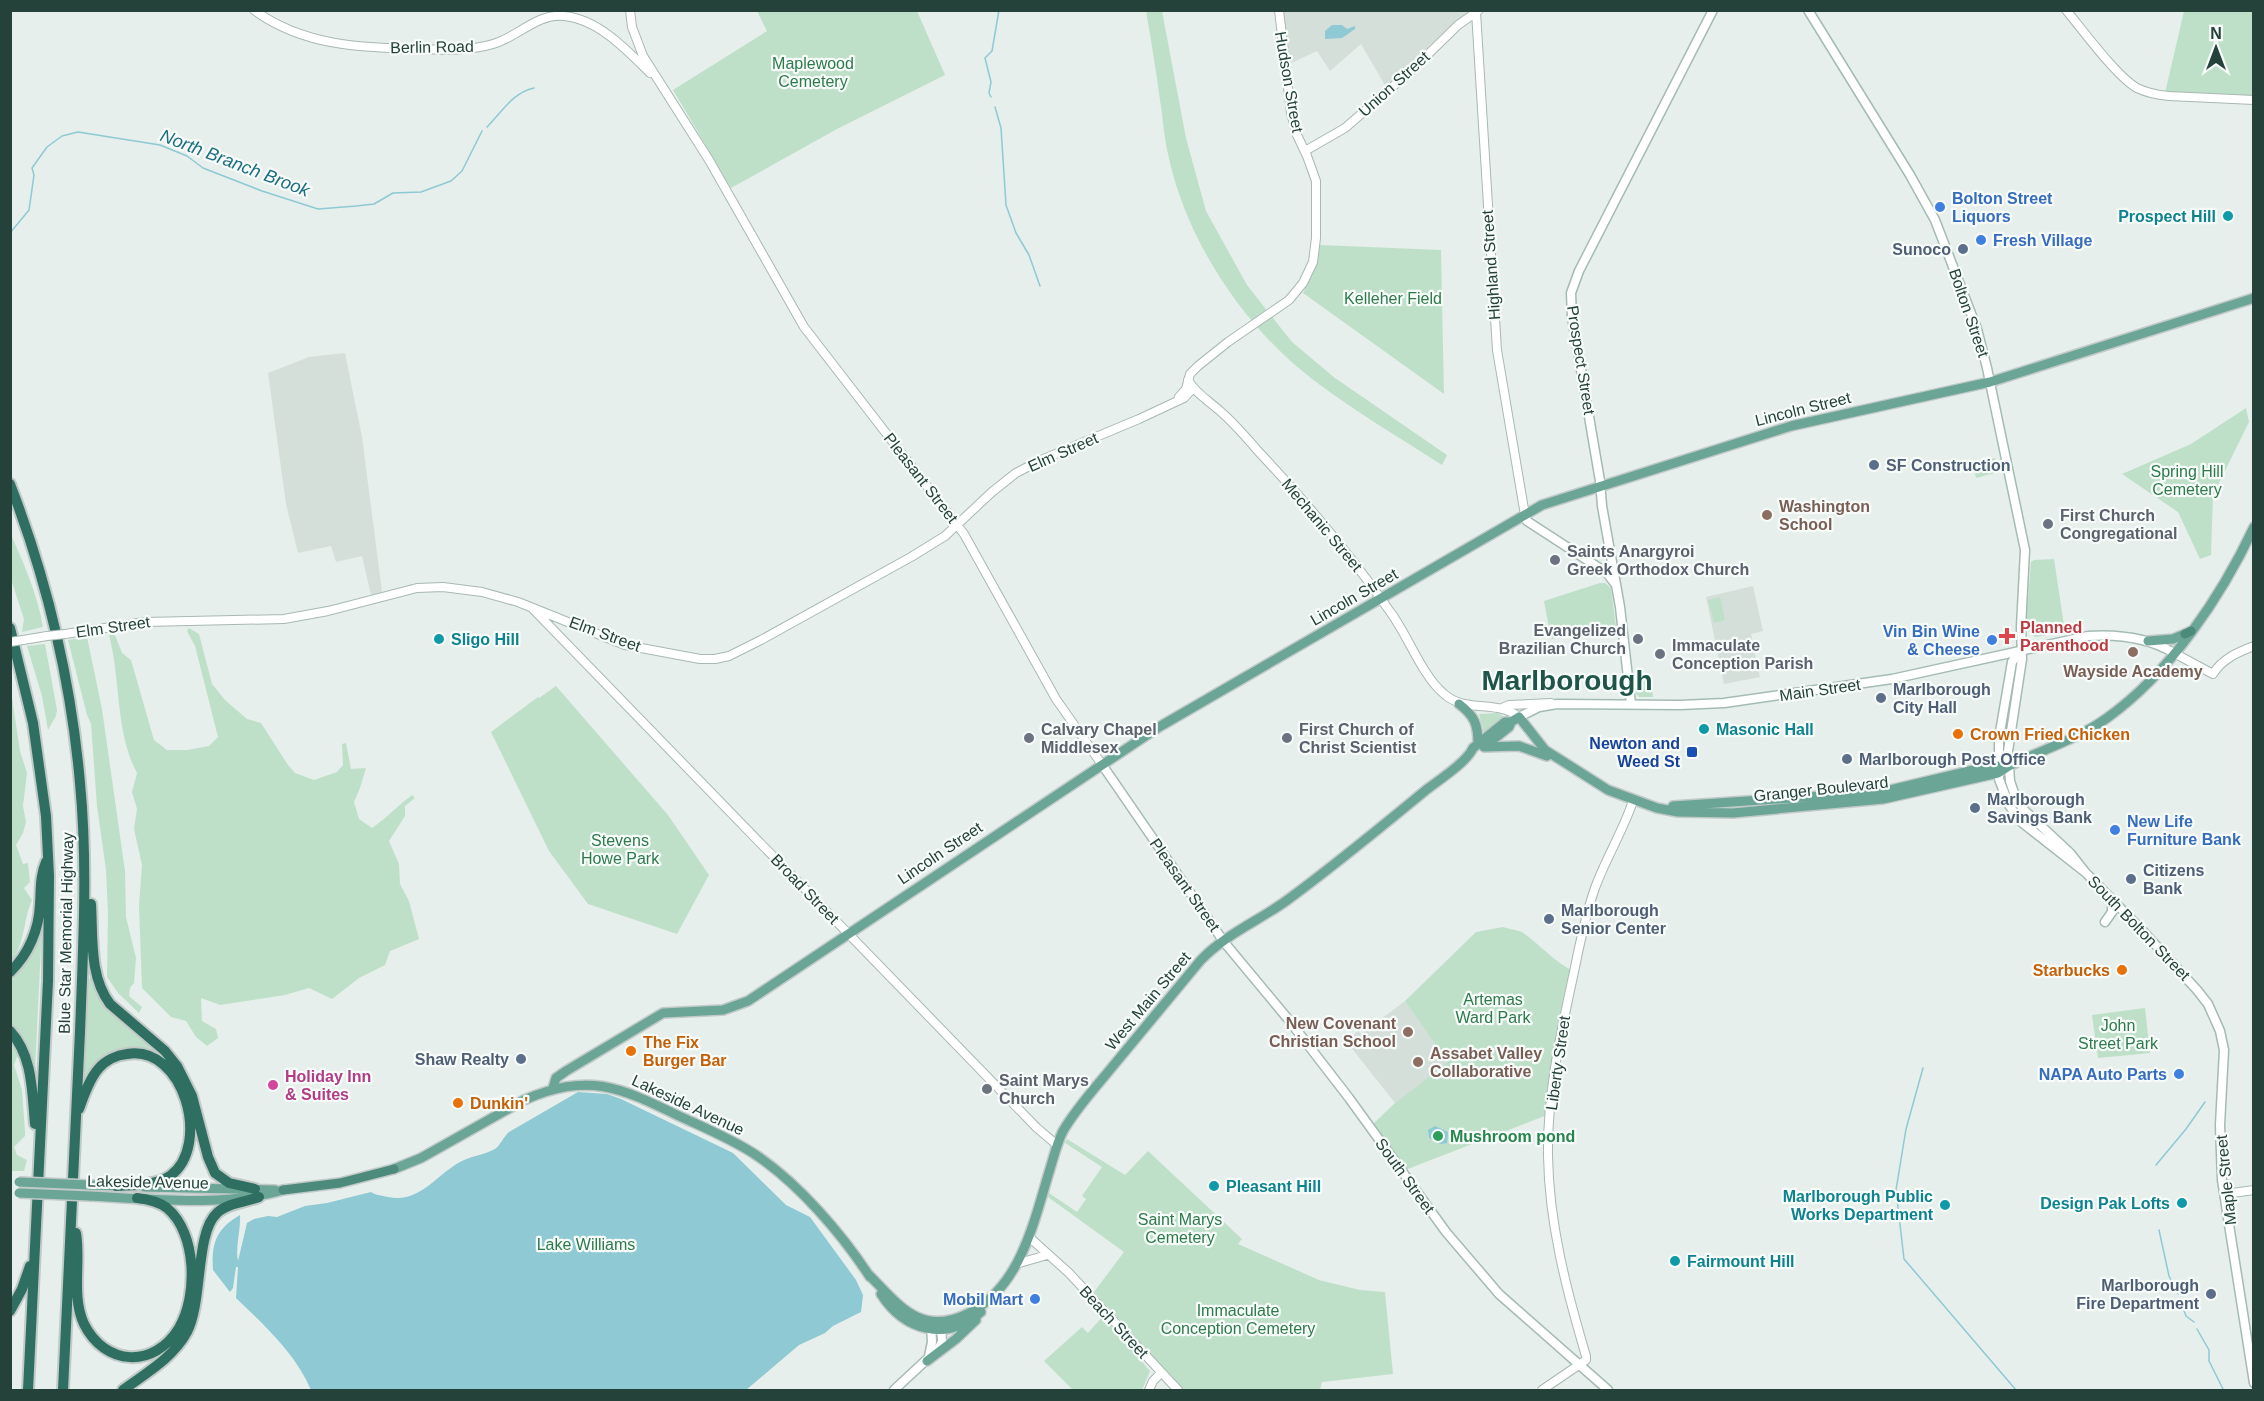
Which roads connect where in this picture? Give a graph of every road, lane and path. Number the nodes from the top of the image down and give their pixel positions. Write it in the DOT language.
graph roads {
  1 [pos="254,10"];
  2 [pos="630,10"];
  3 [pos="1279,10"];
  4 [pos="1713,10"];
  5 [pos="1808,10"];
  6 [pos="2066,10"];
  7 [pos="1478,11"];
  8 [pos="659,83"];
  9 [pos="2253,100"];
  10 [pos="1305,151"];
  11 [pos="2253,298"];
  12 [pos="1188,380"];
  13 [pos="1990,382"];
  14 [pos="1193,388"];
  15 [pos="1173,402"];
  16 [pos="1212,404"];
  17 [pos="10,484"];
  18 [pos="1599,487"];
  19 [pos="1525,515"];
  20 [pos="957,525"];
  21 [pos="2253,528"];
  22 [pos="1617,586"];
  23 [pos="1381,599"];
  24 [pos="530,606"];
  25 [pos="563,619"];
  26 [pos="10,628"];
  27 [pos="555,632"];
  28 [pos="2188,633"];
  29 [pos="2148,641"];
  30 [pos="10,642"];
  31 [pos="2253,646"];
  32 [pos="2021,650"];
  33 [pos="2174,653"];
  34 [pos="1459,704"];
  35 [pos="1557,704"];
  36 [pos="1631,704"];
  37 [pos="1502,708"];
  38 [pos="1515,719"];
  39 [pos="1481,745"];
  40 [pos="1560,761"];
  41 [pos="1102,765"];
  42 [pos="2008,765"];
  43 [pos="1998,769"];
  44 [pos="81,785"];
  45 [pos="1633,801"];
  46 [pos="48,856"];
  47 [pos="2085,872"];
  48 [pos="2112,899"];
  49 [pos="2105,922"];
  50 [pos="848,934"];
  51 [pos="1224,942"];
  52 [pos="10,972"];
  53 [pos="2192,984"];
  54 [pos="10,1030"];
  55 [pos="553,1088"];
  56 [pos="76,1115"];
  57 [pos="1057,1144"];
  58 [pos="394,1169"];
  59 [pos="39,1171"];
  60 [pos="15,1182"];
  61 [pos="116,1186"];
  62 [pos="283,1190"];
  63 [pos="2253,1190"];
  64 [pos="15,1193"];
  65 [pos="257,1193"];
  66 [pos="2225,1194"];
  67 [pos="137,1198"];
  68 [pos="71,1212"];
  69 [pos="1029,1237"];
  70 [pos="35,1239"];
  71 [pos="1047,1255"];
  72 [pos="1016,1264"];
  73 [pos="991,1299"];
  74 [pos="10,1311"];
  75 [pos="980,1313"];
  76 [pos="936,1325"];
  77 [pos="927,1361"];
  78 [pos="1579,1365"];
  79 [pos="1160,1374"];
  80 [pos="2253,1383"];
  81 [pos="28,1390"];
  82 [pos="63,1390"];
  83 [pos="123,1390"];
  84 [pos="894,1390"];
  85 [pos="1149,1390"];
  86 [pos="1178,1390"];
  87 [pos="1542,1390"];
  88 [pos="1608,1390"];
  1 -- 8 [label="street, Berlin Road"];
  2 -- 8 [label="street, Pleasant Street"];
  3 -- 10 [label="street, Hudson Street"];
  4 -- 18 [label="main road, Prospect Street"];
  5 -- 13 [label="main road, Bolton Street"];
  6 -- 9 [label="street"];
  7 -- 10 [label="street, Union Street"];
  7 -- 19 [label="street, Highland Street"];
  8 -- 20 [label="street, Pleasant Street"];
  10 -- 12 [label="street, Hudson Street"];
  11 -- 13 [label="main road, Lincoln Street"];
  12 -- 14 [label="street, Mechanic Street"];
  12 -- 15 [label="street, Elm Street"];
  13 -- 18 [label="main road, Lincoln Street"];
  13 -- 32 [label="main road, Bolton Street"];
  14 -- 15 [label="street, Elm Street"];
  14 -- 16 [label="street, Mechanic Street"];
  15 -- 16 [label="street, Elm Street"];
  15 -- 20 [label="street, Elm Street"];
  16 -- 23 [label="street, Mechanic Street"];
  17 -- 44 [label="highway, Blue Star Memorial Highway"];
  18 -- 19 [label="main road, Lincoln Street"];
  18 -- 22 [label="main road, Prospect Street"];
  19 -- 22 [label="main road"];
  19 -- 23 [label="main road, Lincoln Street"];
  20 -- 25 [label="street, Elm Street"];
  20 -- 41 [label="street, Pleasant Street"];
  21 -- 28 [label="main road, Granger Boulevard"];
  22 -- 36 [label="main road, Prospect Street"];
  23 -- 34 [label="street, Mechanic Street"];
  23 -- 41 [label="main road, Lincoln Street"];
  24 -- 25 [label="street, Elm Street"];
  24 -- 27 [label="street, Broad Street"];
  24 -- 30 [label="street, Elm Street, bridge"];
  25 -- 27 [label="street"];
  26 -- 46 [label="highway, Blue Star Memorial Highway"];
  27 -- 50 [label="street, Broad Street"];
  28 -- 29 [label="main road"];
  28 -- 33 [label="main road, Granger Boulevard"];
  29 -- 32 [label="main road, Main Street"];
  29 -- 33 [label="main road, Main Street"];
  31 -- 33 [label="street, Main Street"];
  32 -- 36 [label="main road, Main Street"];
  32 -- 42 [label="main road, South Bolton Street"];
  32 -- 43 [label="main road"];
  33 -- 42 [label="main road, Granger Boulevard"];
  34 -- 37 [label="street"];
  34 -- 39 [label="main road"];
  35 -- 36 [label="main road, Main Street"];
  35 -- 37 [label="street"];
  35 -- 38 [label="main road, West Main Street"];
  37 -- 38 [label="street"];
  38 -- 39 [label="main road, West Main Street"];
  38 -- 40 [label="main road, Granger Boulevard"];
  39 -- 40 [label="main road"];
  39 -- 51 [label="main road, West Main Street"];
  40 -- 45 [label="main road, Granger Boulevard"];
  41 -- 50 [label="main road, Lincoln Street"];
  41 -- 51 [label="main road, Pleasant Street"];
  42 -- 43 [label="main road, Granger Boulevard"];
  42 -- 47 [label="main road, South Bolton Street"];
  43 -- 45 [label="main road, Granger Boulevard"];
  43 -- 47 [label="main road, South Bolton Street"];
  44 -- 56 [label="highway, Blue Star Memorial Highway"];
  44 -- 65 [label="highway"];
  45 -- 78 [label="street, Liberty Street"];
  46 -- 52 [label="highway"];
  46 -- 59 [label="highway, Blue Star Memorial Highway"];
  47 -- 48 [label="main road, South Bolton Street"];
  48 -- 49 [label="main road"];
  48 -- 53 [label="main road, South Bolton Street"];
  50 -- 55 [label="main road, Lincoln Street"];
  50 -- 57 [label="street, Broad Street"];
  51 -- 57 [label="main road, West Main Street"];
  51 -- 78 [label="main road, South Street"];
  53 -- 66 [label="main road, Maple Street"];
  54 -- 59 [label="highway"];
  55 -- 58 [label="main road, Lakeside Avenue"];
  55 -- 76 [label="main road, Lakeside Avenue"];
  56 -- 61 [label="highway"];
  56 -- 68 [label="highway, Blue Star Memorial Highway"];
  57 -- 69 [label="main road, West Main Street"];
  58 -- 62 [label="highway, Lakeside Avenue"];
  59 -- 70 [label="highway, Blue Star Memorial Highway"];
  60 -- 61 [label="main road, Lakeside Avenue, bridge"];
  61 -- 65 [label="main road, Lakeside Avenue"];
  62 -- 65 [label="main road, Lakeside Avenue"];
  63 -- 66 [label="street"];
  64 -- 67 [label="main road, Lakeside Avenue, bridge"];
  65 -- 67 [label="main road, Lakeside Avenue"];
  65 -- 83 [label="highway"];
  66 -- 80 [label="main road, Maple Street"];
  67 -- 68 [label="highway"];
  68 -- 82 [label="highway, Blue Star Memorial Highway"];
  69 -- 71 [label="street, Beach Street"];
  69 -- 72 [label="main road, West Main Street"];
  70 -- 74 [label="highway"];
  70 -- 81 [label="highway, Blue Star Memorial Highway"];
  71 -- 72 [label="street"];
  71 -- 79 [label="street, Beach Street"];
  72 -- 73 [label="main road, West Main Street"];
  73 -- 75 [label="main road"];
  73 -- 76 [label="main road, West Main Street"];
  75 -- 76 [label="main road"];
  75 -- 77 [label="main road"];
  76 -- 77 [label="main road"];
  77 -- 84 [label="main road"];
  78 -- 87 [label="street"];
  78 -- 88 [label="main road, South Street"];
  79 -- 85 [label="street"];
  79 -- 86 [label="street, Beach Street"];
}
